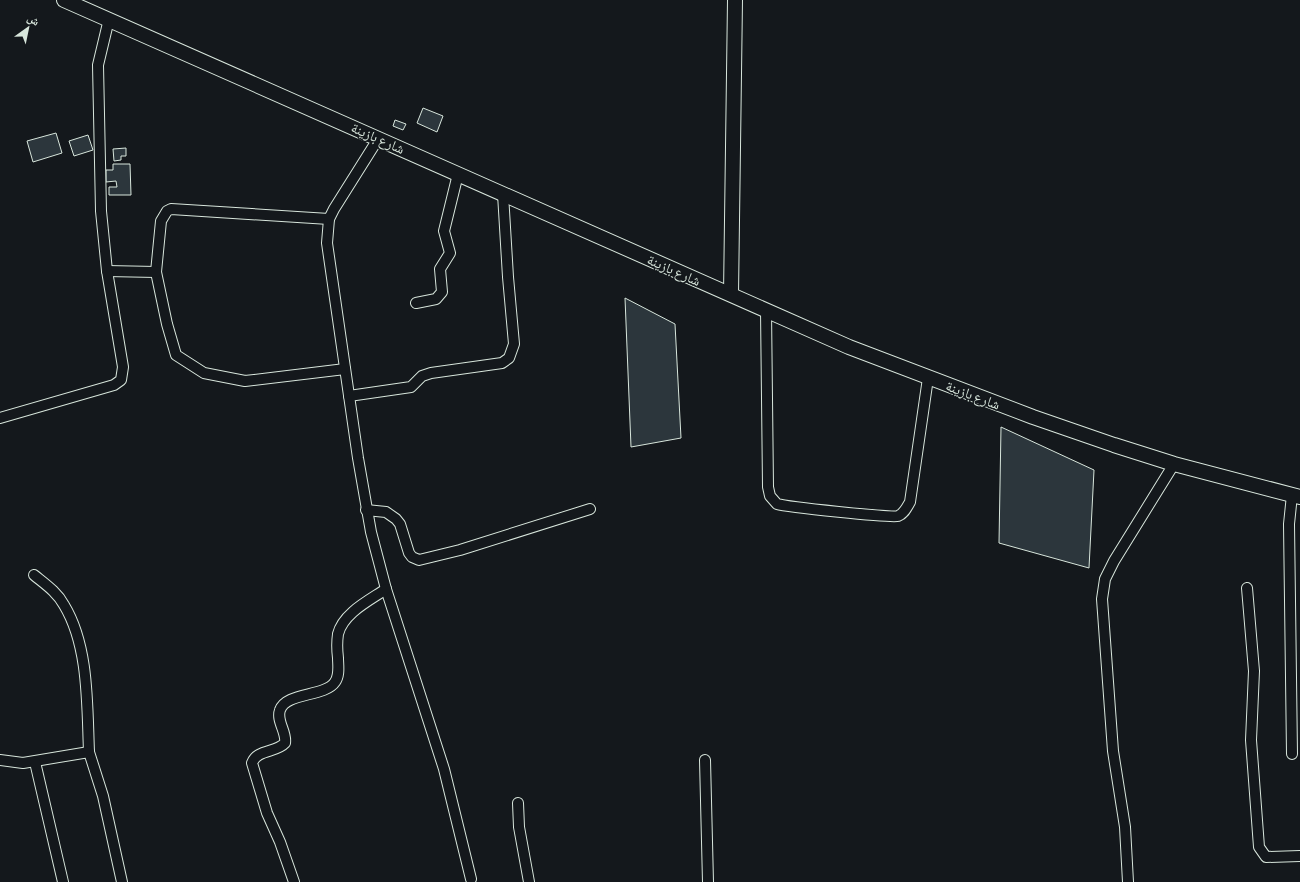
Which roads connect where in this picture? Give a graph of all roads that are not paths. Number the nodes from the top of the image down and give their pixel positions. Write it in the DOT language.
graph roads {
  1 [pos="64,0"];
  2 [pos="735,0"];
  3 [pos="109,19"];
  4 [pos="378,138"];
  5 [pos="458,174"];
  6 [pos="503,194"];
  7 [pos="329,219"];
  8 [pos="107,271"];
  9 [pos="156,272"];
  10 [pos="731,294"];
  11 [pos="416,303"];
  12 [pos="766,310"];
  13 [pos="345,369"];
  14 [pos="928,378"];
  15 [pos="349,396"];
  16 [pos="0,418"];
  17 [pos="1174,464"];
  18 [pos="1296,496"];
  19 [pos="590,509"];
  20 [pos="366,510"];
  21 [pos="34,575"];
  22 [pos="386,588"];
  23 [pos="1247,588"];
  24 [pos="89,752"];
  25 [pos="1292,754"];
  26 [pos="0,760"];
  27 [pos="705,760"];
  28 [pos="35,762"];
  29 [pos="518,803"];
  30 [pos="1300,856"];
  31 [pos="471,879"];
  32 [pos="63,882"];
  33 [pos="122,882"];
  34 [pos="294,882"];
  35 [pos="529,882"];
  36 [pos="708,882"];
  37 [pos="1128,882"];
  1 -- 3 [label="street, شارع بازينة"];
  2 -- 10 [label="street"];
  3 -- 4 [label="street, شارع بازينة"];
  3 -- 8 [label="street"];
  4 -- 5 [label="street, شارع بازينة"];
  4 -- 7 [label="street"];
  5 -- 6 [label="street, شارع بازينة"];
  5 -- 11 [label="street"];
  6 -- 10 [label="street, شارع بازينة"];
  6 -- 15 [label="street"];
  7 -- 9 [label="street"];
  7 -- 13 [label="street"];
  8 -- 9 [label="street"];
  8 -- 16 [label="street"];
  9 -- 13 [label="street"];
  10 -- 12 [label="street, شارع بازينة"];
  12 -- 14 [label="street, شارع بازينة"];
  12 -- 14 [label="street"];
  13 -- 15 [label="street"];
  14 -- 17 [label="street, شارع بازينة"];
  15 -- 20 [label="street"];
  17 -- 18 [label="street, شارع بازينة"];
  17 -- 37 [label="street"];
  18 -- 25 [label="street"];
  19 -- 20 [label="street"];
  20 -- 22 [label="street"];
  21 -- 24 [label="street"];
  22 -- 31 [label="street"];
  22 -- 34 [label="street"];
  23 -- 30 [label="street"];
  24 -- 28 [label="street"];
  24 -- 33 [label="street"];
  26 -- 28 [label="street"];
  27 -- 36 [label="street"];
  28 -- 32 [label="street"];
  29 -- 35 [label="street"];
}
